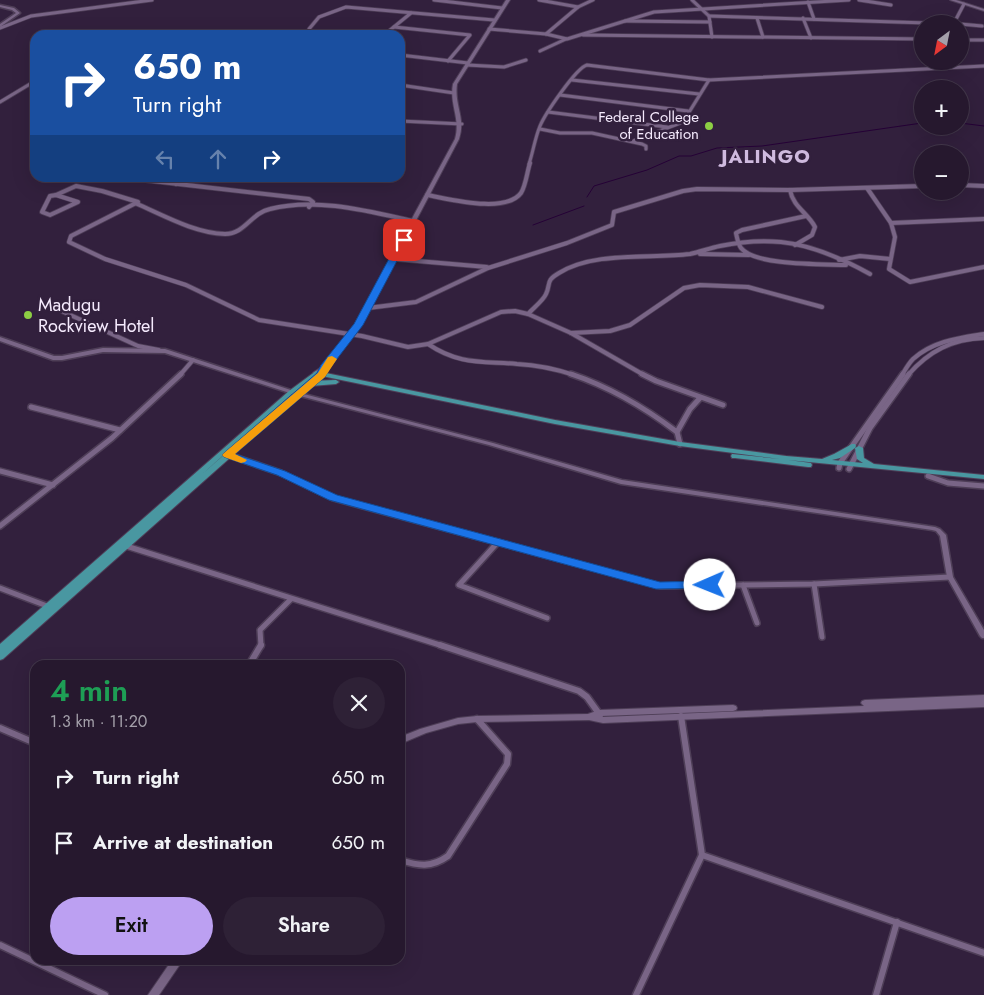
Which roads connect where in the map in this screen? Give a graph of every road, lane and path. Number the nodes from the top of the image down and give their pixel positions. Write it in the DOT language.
graph roads {
  1 [pos="152,0"];
  2 [pos="434,0"];
  3 [pos="508,0"];
  4 [pos="539,0"];
  5 [pos="593,0"];
  6 [pos="692,0"];
  7 [pos="849,0"];
  8 [pos="859,0"];
  9 [pos="865,0"];
  10 [pos="952,0"];
  11 [pos="808,2"];
  12 [pos="964,4"];
  13 [pos="891,5"];
  14 [pos="0,6"];
  15 [pos="578,7"];
  16 [pos="502,8"];
  17 [pos="700,9"];
  18 [pos="984,10"];
  19 [pos="411,13"];
  20 [pos="958,15"];
  21 [pos="708,16"];
  22 [pos="756,18"];
  23 [pos="803,18"];
  24 [pos="814,19"];
  25 [pos="494,20"];
  26 [pos="621,20"];
  27 [pos="710,22"];
  28 [pos="914,22"];
  29 [pos="969,25"];
  30 [pos="982,26"];
  31 [pos="0,27"];
  32 [pos="394,27"];
  33 [pos="489,29"];
  34 [pos="309,30"];
  35 [pos="390,30"];
  36 [pos="546,34"];
  37 [pos="578,35"];
  38 [pos="712,37"];
  39 [pos="763,37"];
  40 [pos="811,38"];
  41 [pos="567,39"];
  42 [pos="914,39"];
  43 [pos="969,40"];
  44 [pos="984,40"];
  45 [pos="540,51"];
  46 [pos="405,55"];
  47 [pos="448,60"];
  48 [pos="526,60"];
  49 [pos="467,64"];
  50 [pos="984,66"];
  51 [pos="572,80"];
  52 [pos="709,80"];
  53 [pos="30,84"];
  54 [pos="27,85"];
  55 [pos="30,85"];
  56 [pos="405,86"];
  57 [pos="454,92"];
  58 [pos="699,94"];
  59 [pos="560,95"];
  60 [pos="0,102"];
  61 [pos="688,111"];
  62 [pos="548,112"];
  63 [pos="405,121"];
  64 [pos="462,124"];
  65 [pos="667,127"];
  66 [pos="540,129"];
  67 [pos="632,142"];
  68 [pos="646,149"];
  69 [pos="159,182"];
  70 [pos="176,184"];
  71 [pos="914,186"];
  72 [pos="969,186"];
  73 [pos="984,186"];
  74 [pos="867,188"];
  75 [pos="790,190"];
  76 [pos="56,195"];
  77 [pos="427,195"];
  78 [pos="135,204"];
  79 [pos="309,207"];
  80 [pos="806,216"];
  81 [pos="984,219"];
  82 [pos="413,221"];
  83 [pos="891,223"];
  84 [pos="738,244"];
  85 [pos="795,244"];
  86 [pos="690,254"];
  87 [pos="752,255"];
  88 [pos="394,259"];
  89 [pos="838,260"];
  90 [pos="890,260"];
  91 [pos="852,266"];
  92 [pos="984,267"];
  93 [pos="488,268"];
  94 [pos="870,274"];
  95 [pos="822,307"];
  96 [pos="55,308"];
  97 [pos="368,308"];
  98 [pos="528,314"];
  99 [pos="571,333"];
  100 [pos="351,335"];
  101 [pos="984,336"];
  102 [pos="0,338"];
  103 [pos="428,344"];
  104 [pos="165,351"];
  105 [pos="193,360"];
  106 [pos="320,373"];
  107 [pos="337,380"];
  108 [pos="310,384"];
  109 [pos="294,393"];
  110 [pos="700,398"];
  111 [pos="723,405"];
  112 [pos="31,406"];
  113 [pos="120,430"];
  114 [pos="678,432"];
  115 [pos="680,444"];
  116 [pos="856,447"];
  117 [pos="224,454"];
  118 [pos="818,461"];
  119 [pos="840,466"];
  120 [pos="849,467"];
  121 [pos="876,467"];
  122 [pos="0,471"];
  123 [pos="928,476"];
  124 [pos="984,479"];
  125 [pos="53,485"];
  126 [pos="984,486"];
  127 [pos="0,526"];
  128 [pos="498,542"];
  129 [pos="123,545"];
  130 [pos="950,577"];
  131 [pos="814,584"];
  132 [pos="743,585"];
  133 [pos="0,588"];
  134 [pos="291,599"];
  135 [pos="47,606"];
  136 [pos="547,618"];
  137 [pos="757,623"];
  138 [pos="984,636"];
  139 [pos="822,637"];
  140 [pos="0,649"];
  141 [pos="0,657"];
  142 [pos="252,660"];
  143 [pos="984,698"];
  144 [pos="984,704"];
  145 [pos="601,716"];
  146 [pos="681,716"];
  147 [pos="477,719"];
  148 [pos="0,728"];
  149 [pos="405,739"];
  150 [pos="30,741"];
  151 [pos="702,855"];
  152 [pos="405,861"];
  153 [pos="897,922"];
  154 [pos="0,945"];
  155 [pos="984,953"];
  156 [pos="30,959"];
  157 [pos="42,965"];
  158 [pos="174,965"];
  159 [pos="153,994"];
  160 [pos="105,995"];
  161 [pos="636,995"];
  162 [pos="876,995"];
  1 -- 31 [label="street"];
  2 -- 16 [label="street"];
  3 -- 16 [label="main road"];
  4 -- 15 [label="street"];
  5 -- 15 [label="street"];
  6 -- 17 [label="street"];
  7 -- 11 [label="street"];
  8 -- 9 [label="street"];
  9 -- 13 [label="street"];
  10 -- 12 [label="main road"];
  11 -- 17 [label="street"];
  11 -- 24 [label="street"];
  12 -- 18 [label="main road"];
  12 -- 20 [label="street"];
  14 -- 31 [label="street"];
  15 -- 36 [label="street"];
  16 -- 25 [label="main road"];
  17 -- 21 [label="street"];
  17 -- 26 [label="street"];
  19 -- 25 [label="street"];
  19 -- 32 [label="street"];
  19 -- 34 [label="street"];
  21 -- 22 [label="street"];
  21 -- 27 [label="street"];
  22 -- 23 [label="street"];
  22 -- 39 [label="street"];
  23 -- 24 [label="street"];
  23 -- 40 [label="street"];
  24 -- 28 [label="street"];
  25 -- 33 [label="main road"];
  26 -- 27 [label="street"];
  26 -- 37 [label="street"];
  27 -- 38 [label="street"];
  29 -- 30 [label="street"];
  32 -- 35 [label="street"];
  32 -- 47 [label="street"];
  33 -- 36 [label="street"];
  33 -- 49 [label="main road"];
  36 -- 41 [label="street"];
  37 -- 38 [label="street"];
  37 -- 41 [label="street"];
  38 -- 39 [label="street"];
  39 -- 40 [label="street"];
  40 -- 42 [label="street"];
  41 -- 45 [label="street"];
  43 -- 44 [label="street"];
  46 -- 47 [label="street"];
  47 -- 49 [label="street"];
  48 -- 49 [label="street"];
  49 -- 57 [label="main road"];
  50 -- 52 [label="street"];
  51 -- 52 [label="street"];
  51 -- 58 [label="street"];
  51 -- 59 [label="street"];
  52 -- 58 [label="street"];
  53 -- 54 [label="street"];
  54 -- 55 [label="street"];
  54 -- 60 [label="street"];
  56 -- 57 [label="street"];
  57 -- 64 [label="main road"];
  58 -- 61 [label="street"];
  59 -- 61 [label="street"];
  59 -- 62 [label="street"];
  61 -- 65 [label="street"];
  62 -- 65 [label="street"];
  62 -- 66 [label="street"];
  63 -- 64 [label="street"];
  64 -- 77 [label="main road"];
  65 -- 67 [label="street"];
  66 -- 67 [label="street"];
  66 -- 77 [label="street"];
  67 -- 68 [label="street"];
  69 -- 70 [label="street"];
  70 -- 79 [label="street"];
  71 -- 74 [label="street"];
  72 -- 73 [label="street"];
  74 -- 75 [label="street"];
  74 -- 83 [label="street"];
  75 -- 80 [label="street"];
  75 -- 93 [label="street"];
  76 -- 76 [label="street"];
  76 -- 78 [label="street"];
  77 -- 82 [label="main road"];
  78 -- 79 [label="street"];
  78 -- 100 [label="street"];
  79 -- 82 [label="street"];
  80 -- 84 [label="street"];
  80 -- 85 [label="street"];
  81 -- 83 [label="street"];
  82 -- 88 [label="main road"];
  83 -- 90 [label="street"];
  84 -- 85 [label="street"];
  84 -- 86 [label="street"];
  84 -- 87 [label="street"];
  85 -- 89 [label="street"];
  86 -- 87 [label="street"];
  86 -- 98 [label="street"];
  87 -- 91 [label="street"];
  88 -- 93 [label="street"];
  88 -- 97 [label="main road"];
  89 -- 90 [label="street"];
  89 -- 91 [label="street"];
  90 -- 92 [label="street"];
  91 -- 94 [label="street"];
  93 -- 97 [label="street"];
  95 -- 99 [label="street"];
  96 -- 104 [label="street"];
  97 -- 100 [label="main road"];
  98 -- 99 [label="street"];
  98 -- 103 [label="street"];
  99 -- 110 [label="street"];
  100 -- 103 [label="street"];
  100 -- 106 [label="main road"];
  101 -- 116 [label="street"];
  102 -- 104 [label="street"];
  103 -- 114 [label="street"];
  104 -- 105 [label="street"];
  105 -- 109 [label="street"];
  105 -- 113 [label="street"];
  106 -- 107 [label="main road"];
  106 -- 108 [label="main road"];
  106 -- 109 [label="main road"];
  107 -- 108 [label="main road"];
  107 -- 115 [label="main road"];
  107 -- 119 [label="main road"];
  108 -- 109 [label="main road"];
  109 -- 117 [label="main road"];
  109 -- 130 [label="street"];
  110 -- 111 [label="street"];
  110 -- 114 [label="street"];
  112 -- 113 [label="street"];
  113 -- 125 [label="street"];
  114 -- 115 [label="street"];
  115 -- 118 [label="main road"];
  116 -- 118 [label="main road"];
  116 -- 119 [label="street"];
  116 -- 120 [label="street"];
  116 -- 121 [label="main road"];
  117 -- 128 [label="street"];
  117 -- 129 [label="main road"];
  118 -- 119 [label="main road"];
  119 -- 120 [label="main road"];
  120 -- 121 [label="main road"];
  120 -- 123 [label="main road"];
  121 -- 124 [label="main road"];
  122 -- 125 [label="street"];
  123 -- 124 [label="main road"];
  123 -- 126 [label="street"];
  125 -- 127 [label="street"];
  128 -- 132 [label="street"];
  128 -- 136 [label="street"];
  129 -- 134 [label="street"];
  129 -- 135 [label="main road"];
  129 -- 141 [label="main road"];
  130 -- 131 [label="street"];
  130 -- 138 [label="street"];
  131 -- 132 [label="street"];
  131 -- 139 [label="street"];
  132 -- 137 [label="street"];
  133 -- 135 [label="street"];
  134 -- 142 [label="street"];
  134 -- 145 [label="street"];
  135 -- 140 [label="main road"];
  143 -- 145 [label="main road"];
  144 -- 146 [label="main road"];
  145 -- 146 [label="main road"];
  145 -- 147 [label="main road"];
  146 -- 151 [label="street"];
  147 -- 149 [label="main road"];
  147 -- 152 [label="street"];
  148 -- 150 [label="street"];
  151 -- 153 [label="street"];
  151 -- 161 [label="street"];
  153 -- 155 [label="street"];
  153 -- 162 [label="street"];
  154 -- 156 [label="street"];
  157 -- 160 [label="street"];
  158 -- 159 [label="main road"];
}
